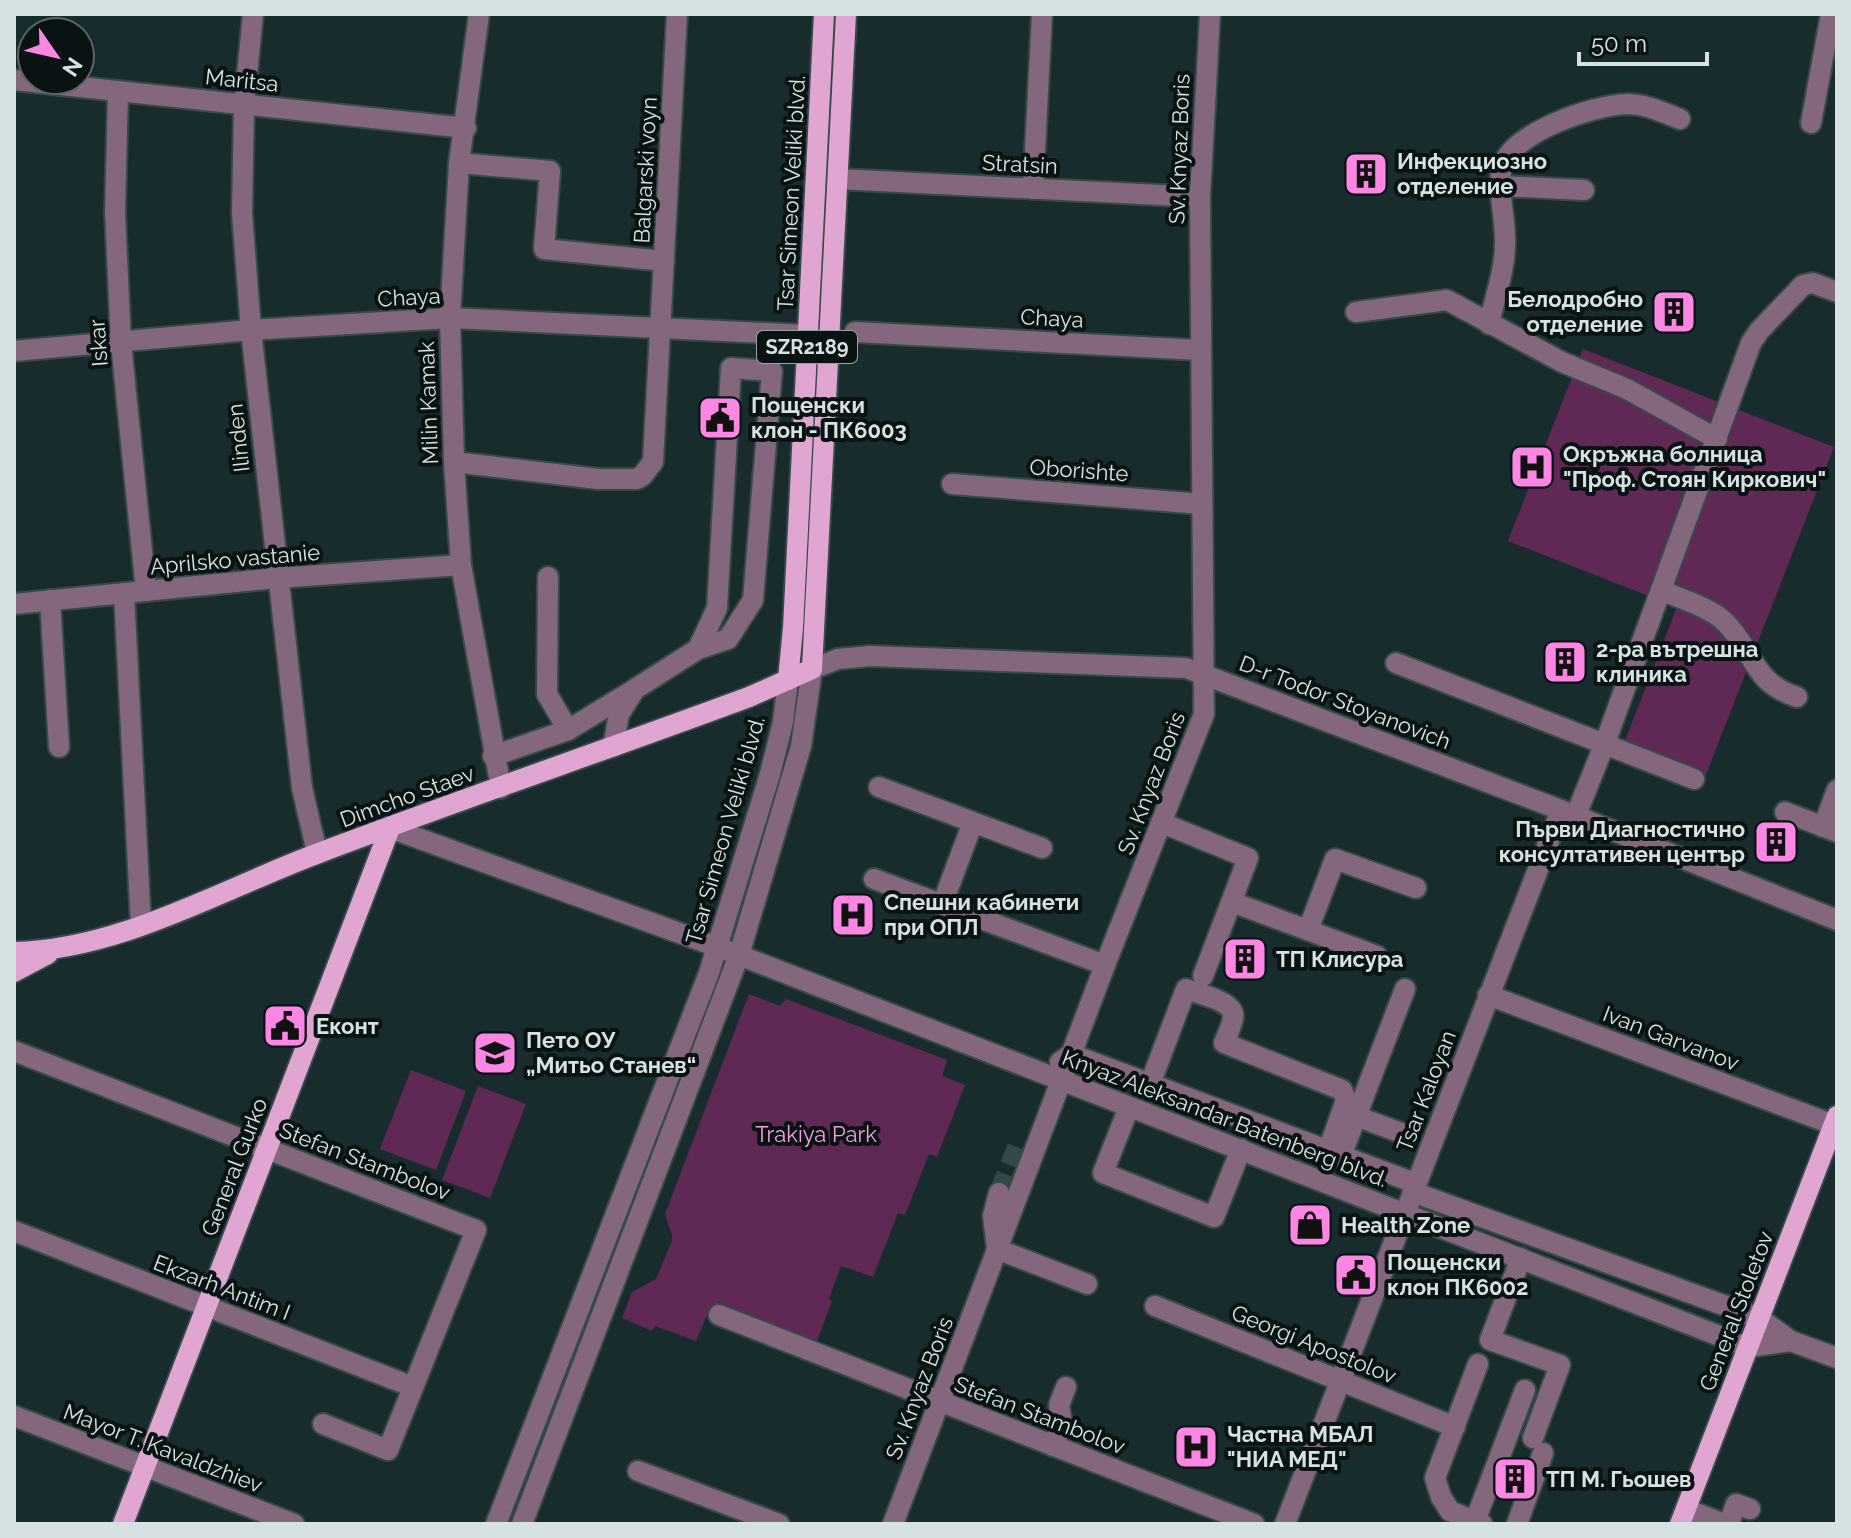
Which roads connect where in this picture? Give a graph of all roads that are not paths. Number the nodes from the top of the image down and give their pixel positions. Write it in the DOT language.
graph roads {
  1 [pos="253,14"];
  2 [pos="479,14"];
  3 [pos="677,14"];
  4 [pos="824,14"];
  5 [pos="846,14"];
  6 [pos="1042,14"];
  7 [pos="1210,14"];
  8 [pos="1831,14"];
  9 [pos="14,80"];
  10 [pos="118,91"];
  11 [pos="244,105"];
  12 [pos="1680,119"];
  13 [pos="1811,123"];
  14 [pos="466,128"];
  15 [pos="459,163"];
  16 [pos="838,179"];
  17 [pos="1501,186"];
  18 [pos="1033,189"];
  19 [pos="1584,190"];
  20 [pos="1200,197"];
  21 [pos="664,261"];
  22 [pos="1837,292"];
  23 [pos="1356,312"];
  24 [pos="450,318"];
  25 [pos="1489,324"];
  26 [pos="661,328"];
  27 [pos="251,330"];
  28 [pos="855,332"];
  29 [pos="807,335"];
  30 [pos="121,343"];
  31 [pos="1199,350"];
  32 [pos="14,351"];
  33 [pos="1717,439"];
  34 [pos="454,462"];
  35 [pos="952,484"];
  36 [pos="1202,504"];
  37 [pos="461,565"];
  38 [pos="548,577"];
  39 [pos="277,578"];
  40 [pos="1661,590"];
  41 [pos="146,591"];
  42 [pos="124,593"];
  43 [pos="50,600"];
  44 [pos="14,604"];
  45 [pos="698,649"];
  46 [pos="1396,663"];
  47 [pos="812,669"];
  48 [pos="1205,674"];
  49 [pos="788,680"];
  50 [pos="635,689"];
  51 [pos="1797,697"];
  52 [pos="568,730"];
  53 [pos="1605,743"];
  54 [pos="59,747"];
  55 [pos="613,747"];
  56 [pos="493,756"];
  57 [pos="1694,779"];
  58 [pos="879,787"];
  59 [pos="501,788"];
  60 [pos="1837,790"];
  61 [pos="1568,812"];
  62 [pos="1785,812"];
  63 [pos="973,822"];
  64 [pos="1162,823"];
  65 [pos="390,828"];
  66 [pos="1830,830"];
  67 [pos="1042,848"];
  68 [pos="317,853"];
  69 [pos="874,879"];
  70 [pos="1416,888"];
  71 [pos="1232,902"];
  72 [pos="942,905"];
  73 [pos="1837,920"];
  74 [pos="141,926"];
  75 [pos="1308,930"];
  76 [pos="62,947"];
  77 [pos="718,947"];
  78 [pos="14,952"];
  79 [pos="739,955"];
  80 [pos="1377,956"];
  81 [pos="1105,965"];
  82 [pos="14,972"];
  83 [pos="1203,976"];
  84 [pos="1405,989"];
  85 [pos="1488,995"];
  86 [pos="14,1051"];
  87 [pos="1071,1054"];
  88 [pos="1052,1077"];
  89 [pos="1150,1084"];
  90 [pos="1129,1107"];
  91 [pos="1356,1116"];
  92 [pos="1836,1122"];
  93 [pos="1044,1124"];
  94 [pos="1404,1134"];
  95 [pos="1017,1147"];
  96 [pos="267,1149"];
  97 [pos="1241,1149"];
  98 [pos="1335,1153"];
  99 [pos="1413,1192"];
  100 [pos="999,1193"];
  101 [pos="1397,1210"];
  102 [pos="14,1231"];
  103 [pos="997,1249"];
  104 [pos="1521,1258"];
  105 [pos="1087,1284"];
  106 [pos="207,1306"];
  107 [pos="1155,1306"];
  108 [pos="719,1315"];
  109 [pos="1759,1318"];
  110 [pos="1791,1341"];
  111 [pos="1748,1347"];
  112 [pos="1837,1358"];
  113 [pos="1478,1364"];
  114 [pos="1340,1381"];
  115 [pos="413,1387"];
  116 [pos="1066,1387"];
  117 [pos="1525,1390"];
  118 [pos="940,1401"];
  119 [pos="14,1416"];
  120 [pos="323,1424"];
  121 [pos="1455,1427"];
  122 [pos="1053,1446"];
  123 [pos="145,1467"];
  124 [pos="638,1471"];
  125 [pos="1444,1503"];
  126 [pos="1750,1509"];
  127 [pos="1683,1516"];
  128 [pos="1479,1523"];
  129 [pos="123,1524"];
  130 [pos="294,1524"];
  131 [pos="496,1524"];
  132 [pos="522,1524"];
  133 [pos="779,1524"];
  134 [pos="893,1524"];
  135 [pos="1254,1524"];
  136 [pos="1285,1524"];
  137 [pos="1436,1524"];
  138 [pos="1517,1524"];
  139 [pos="1727,1524"];
  1 -- 11 [label="street, Ilinden"];
  2 -- 14 [label="street, Milin Kamak"];
  3 -- 21 [label="street, Balgarski voyn"];
  4 -- 29 [label="main road, Tsar Simeon Veliki blvd. / SZR2189"];
  5 -- 16 [label="main road, Tsar Simeon Veliki blvd. / SZR2189"];
  6 -- 18 [label="street"];
  7 -- 20 [label="street, Sv. Knyaz Boris"];
  8 -- 13 [label="street"];
  9 -- 10 [label="street, Maritsa"];
  10 -- 11 [label="street, Maritsa"];
  10 -- 30 [label="street, Iskar"];
  11 -- 14 [label="street, Maritsa"];
  11 -- 27 [label="street, Ilinden"];
  12 -- 17 [label="street"];
  14 -- 15 [label="street, Milin Kamak"];
  15 -- 21 [label="street"];
  15 -- 24 [label="street, Milin Kamak"];
  16 -- 18 [label="street, Stratsin"];
  16 -- 47 [label="main road, Tsar Simeon Veliki blvd. / SZR2189"];
  17 -- 19 [label="street"];
  17 -- 25 [label="street"];
  18 -- 20 [label="street, Stratsin"];
  20 -- 31 [label="street, Sv. Knyaz Boris"];
  21 -- 26 [label="street, Balgarski voyn"];
  22 -- 33 [label="street, Tsar Kaloyan"];
  23 -- 25 [label="street"];
  24 -- 26 [label="street, Chaya"];
  24 -- 27 [label="street, Chaya"];
  24 -- 34 [label="street, Milin Kamak"];
  25 -- 33 [label="street"];
  26 -- 29 [label="street, Chaya"];
  26 -- 34 [label="street, Balgarski voyn"];
  27 -- 30 [label="street, Chaya"];
  27 -- 39 [label="street, Ilinden"];
  28 -- 31 [label="street, Chaya"];
  29 -- 49 [label="main road, Tsar Simeon Veliki blvd. / SZR2189"];
  30 -- 32 [label="street, Chaya"];
  30 -- 41 [label="street, Iskar"];
  31 -- 36 [label="street, Sv. Knyaz Boris"];
  33 -- 40 [label="street, Tsar Kaloyan"];
  34 -- 37 [label="street, Milin Kamak"];
  35 -- 36 [label="street, Oborishte"];
  36 -- 48 [label="street, Sv. Knyaz Boris"];
  37 -- 39 [label="street, Aprilsko vastanie"];
  37 -- 56 [label="street, Milin Kamak"];
  38 -- 52 [label="street"];
  39 -- 41 [label="street, Aprilsko vastanie"];
  39 -- 68 [label="street, Ilinden"];
  40 -- 51 [label="street"];
  40 -- 53 [label="street, Tsar Kaloyan"];
  41 -- 42 [label="street, Aprilsko vastanie"];
  42 -- 43 [label="street, Aprilsko vastanie"];
  42 -- 74 [label="street"];
  43 -- 44 [label="street, Aprilsko vastanie"];
  43 -- 54 [label="street"];
  45 -- 45 [label="street"];
  45 -- 50 [label="street"];
  46 -- 53 [label="street"];
  47 -- 48 [label="street, D-r Todor Stoyanovich"];
  47 -- 49 [label="main road, Dimcho Staev"];
  47 -- 79 [label="street, Tsar Simeon Veliki blvd. / SZR2189"];
  48 -- 61 [label="street, D-r Todor Stoyanovich"];
  48 -- 64 [label="street, Sv. Knyaz Boris"];
  49 -- 55 [label="main road, Dimcho Staev"];
  49 -- 77 [label="street, Tsar Simeon Veliki blvd. / SZR2189"];
  50 -- 52 [label="street"];
  50 -- 55 [label="street"];
  52 -- 56 [label="street"];
  53 -- 57 [label="street"];
  53 -- 61 [label="street, Tsar Kaloyan"];
  55 -- 59 [label="main road, Dimcho Staev"];
  56 -- 59 [label="street, Milin Kamak"];
  58 -- 63 [label="street"];
  59 -- 65 [label="main road, Dimcho Staev"];
  60 -- 66 [label="street"];
  61 -- 73 [label="street, D-r Todor Stoyanovich"];
  61 -- 85 [label="street, Tsar Kaloyan"];
  62 -- 66 [label="street"];
  63 -- 67 [label="street"];
  63 -- 72 [label="street"];
  64 -- 71 [label="street"];
  64 -- 81 [label="street, Sv. Knyaz Boris"];
  65 -- 68 [label="main road, Dimcho Staev"];
  65 -- 77 [label="street, Knyaz Aleksandar Batenberg blvd."];
  65 -- 96 [label="main road, General Gurko"];
  68 -- 74 [label="main road, Dimcho Staev"];
  69 -- 72 [label="street"];
  70 -- 75 [label="street"];
  71 -- 75 [label="street"];
  71 -- 83 [label="street"];
  72 -- 81 [label="street"];
  74 -- 76 [label="main road, Dimcho Staev"];
  75 -- 80 [label="street"];
  76 -- 78 [label="main road, Dimcho Staev"];
  76 -- 82 [label="main road"];
  77 -- 79 [label="street, Knyaz Aleksandar Batenberg blvd."];
  77 -- 131 [label="street, Tsar Simeon Veliki blvd."];
  79 -- 88 [label="street, Knyaz Aleksandar Batenberg blvd."];
  79 -- 132 [label="street, Tsar Simeon Veliki blvd."];
  81 -- 87 [label="street, Sv. Knyaz Boris"];
  84 -- 91 [label="street"];
  85 -- 92 [label="street, Ivan Garvanov"];
  85 -- 99 [label="street, Tsar Kaloyan"];
  86 -- 96 [label="street, Stefan Stambolov"];
  87 -- 88 [label="street, Knyaz Aleksandar Batenberg blvd."];
  87 -- 89 [label="street, Knyaz Aleksandar Batenberg blvd."];
  88 -- 90 [label="street, Knyaz Aleksandar Batenberg blvd."];
  88 -- 93 [label="street, Sv. Knyaz Boris"];
  89 -- 98 [label="street, Knyaz Aleksandar Batenberg blvd."];
  89 -- 98 [label="street"];
  90 -- 97 [label="street, Knyaz Aleksandar Batenberg blvd."];
  90 -- 97 [label="street"];
  91 -- 94 [label="street"];
  91 -- 98 [label="street"];
  92 -- 109 [label="main road, General Stoletov"];
  93 -- 95 [label="street"];
  93 -- 103 [label="street, Sv. Knyaz Boris"];
  96 -- 106 [label="main road, General Gurko"];
  96 -- 115 [label="street, Stefan Stambolov"];
  97 -- 101 [label="street, Knyaz Aleksandar Batenberg blvd."];
  98 -- 99 [label="street, Knyaz Aleksandar Batenberg blvd."];
  99 -- 101 [label="street, Knyaz Aleksandar Batenberg blvd."];
  99 -- 109 [label="street, Knyaz Aleksandar Batenberg blvd."];
  100 -- 103 [label="street"];
  101 -- 104 [label="street, Knyaz Aleksandar Batenberg blvd."];
  101 -- 114 [label="street"];
  102 -- 106 [label="street, Ekzarh Antim I"];
  103 -- 105 [label="street"];
  103 -- 118 [label="street, Sv. Knyaz Boris"];
  104 -- 111 [label="street, Knyaz Aleksandar Batenberg blvd."];
  104 -- 138 [label="street"];
  106 -- 115 [label="street, Ekzarh Antim I"];
  106 -- 123 [label="main road, General Gurko"];
  107 -- 114 [label="street, Georgi Apostolov"];
  108 -- 118 [label="street, Stefan Stambolov"];
  109 -- 110 [label="street, Knyaz Aleksandar Batenberg blvd."];
  109 -- 111 [label="main road, General Stoletov"];
  110 -- 111 [label="street, Knyaz Aleksandar Batenberg blvd."];
  110 -- 112 [label="street, Knyaz Aleksandar Batenberg blvd."];
  111 -- 127 [label="main road, General Stoletov"];
  113 -- 121 [label="street"];
  114 -- 121 [label="street, Georgi Apostolov"];
  114 -- 136 [label="street"];
  115 -- 120 [label="street"];
  116 -- 122 [label="street"];
  117 -- 128 [label="street"];
  118 -- 122 [label="street, Stefan Stambolov"];
  118 -- 134 [label="street, Sv. Knyaz Boris"];
  119 -- 123 [label="street, Mayor T. Kavaldzhiev"];
  121 -- 125 [label="street"];
  122 -- 135 [label="street, Stefan Stambolov"];
  123 -- 129 [label="main road, General Gurko"];
  123 -- 130 [label="street, Mayor T. Kavaldzhiev"];
  124 -- 133 [label="street"];
  125 -- 128 [label="street"];
  125 -- 137 [label="street"];
  126 -- 139 [label="street"];
  127 -- 139 [label="street"];
}
